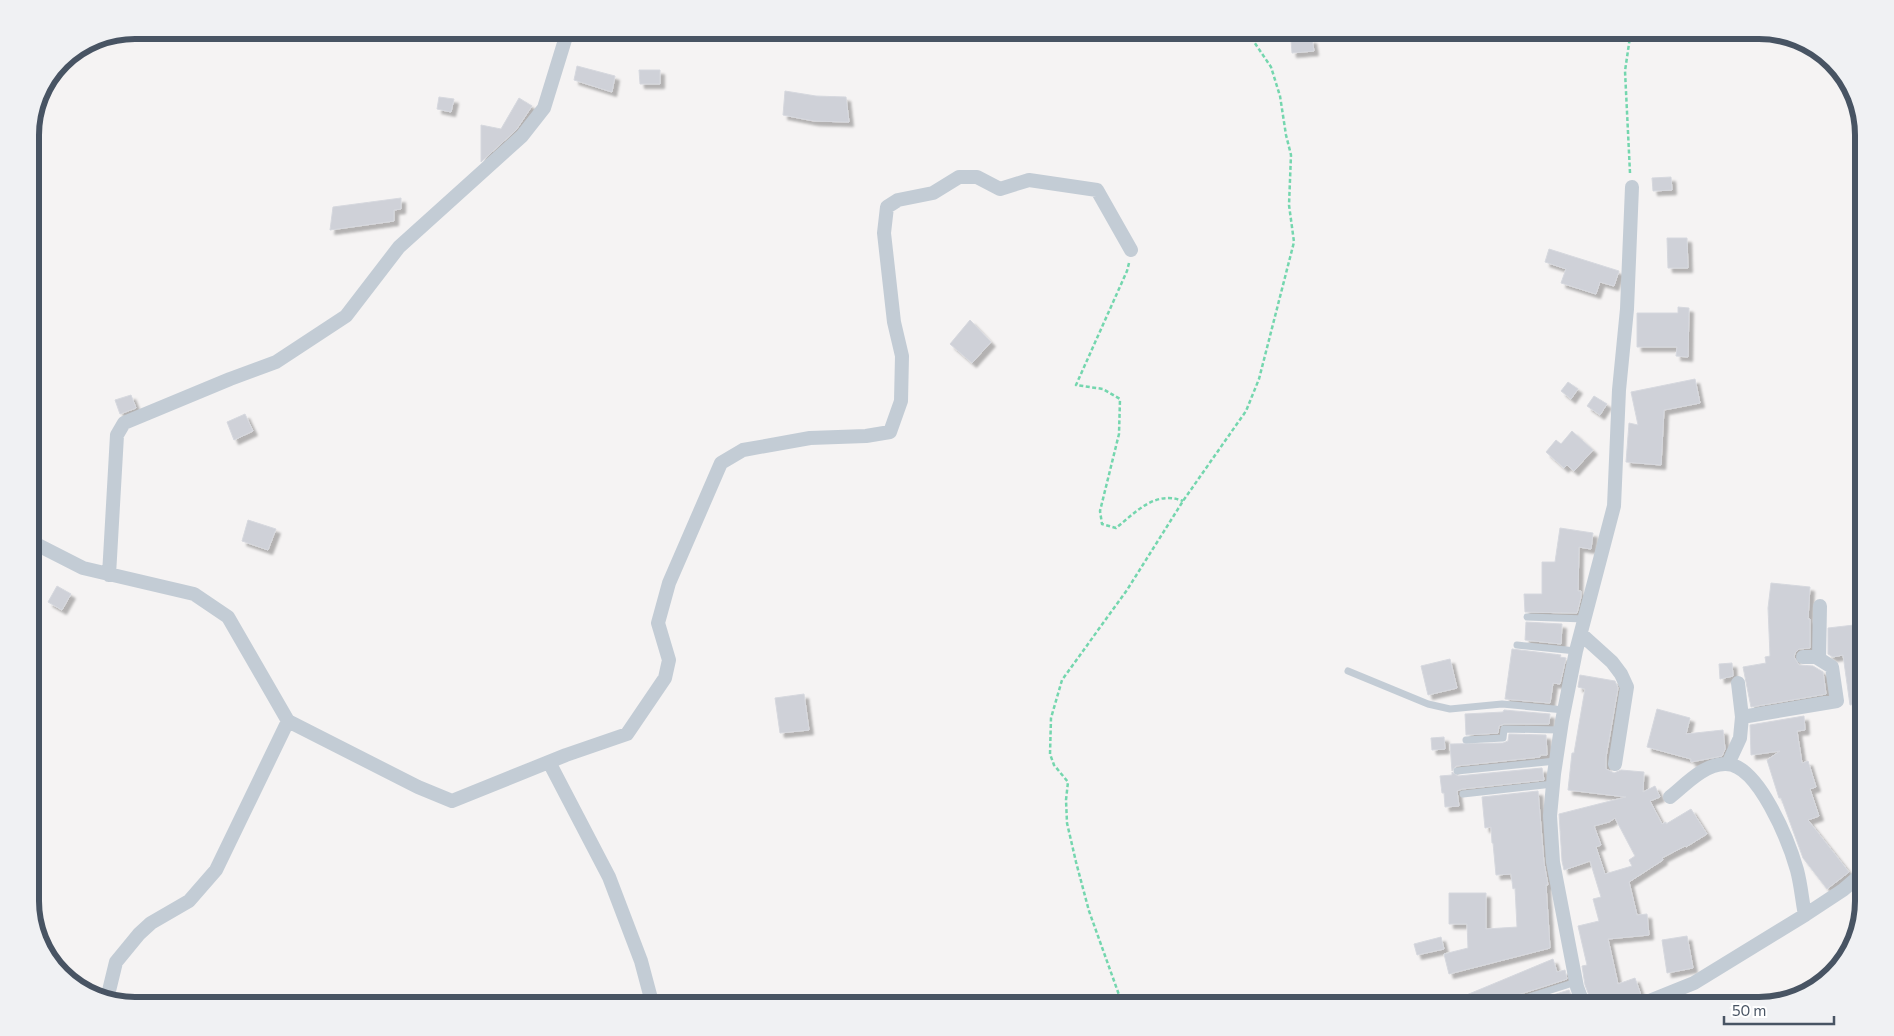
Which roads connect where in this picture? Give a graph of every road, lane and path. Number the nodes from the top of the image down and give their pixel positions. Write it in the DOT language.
graph roads {
  1 [pos="565,39"];
  2 [pos="1252,39"];
  3 [pos="1630,39"];
  4 [pos="1632,187"];
  5 [pos="1131,250"];
  6 [pos="1183,501"];
  7 [pos="39,546"];
  8 [pos="109,575"];
  9 [pos="1820,606"];
  10 [pos="1527,617"];
  11 [pos="1585,619"];
  12 [pos="1581,634"];
  13 [pos="1517,646"];
  14 [pos="1576,651"];
  15 [pos="1803,656"];
  16 [pos="1819,659"];
  17 [pos="1348,671"];
  18 [pos="1738,683"];
  19 [pos="1564,710"];
  20 [pos="1742,717"];
  21 [pos="288,721"];
  22 [pos="1560,730"];
  23 [pos="1466,740"];
  24 [pos="1556,761"];
  25 [pos="549,762"];
  26 [pos="1615,764"];
  27 [pos="1728,764"];
  28 [pos="1457,771"];
  29 [pos="1553,784"];
  30 [pos="1463,794"];
  31 [pos="1670,797"];
  32 [pos="1855,880"];
  33 [pos="1805,915"];
  34 [pos="1576,982"];
  35 [pos="108,993"];
  36 [pos="651,997"];
  37 [pos="1120,997"];
  38 [pos="1529,997"];
  39 [pos="1581,997"];
  40 [pos="1659,997"];
  1 -- 8 [label="street"];
  2 -- 6 [label="path"];
  3 -- 4 [label="path"];
  4 -- 11 [label="street"];
  5 -- 6 [label="path"];
  5 -- 25 [label="street"];
  6 -- 37 [label="path"];
  7 -- 8 [label="street"];
  8 -- 21 [label="street"];
  9 -- 16 [label="street"];
  10 -- 11 [label="lane"];
  11 -- 12 [label="street"];
  12 -- 14 [label="street"];
  12 -- 26 [label="street"];
  13 -- 14 [label="lane"];
  14 -- 19 [label="street"];
  15 -- 16 [label="street"];
  16 -- 20 [label="street"];
  17 -- 19 [label="lane"];
  18 -- 20 [label="street"];
  19 -- 22 [label="street"];
  20 -- 27 [label="street"];
  21 -- 25 [label="street"];
  21 -- 35 [label="street"];
  22 -- 23 [label="lane"];
  22 -- 24 [label="street"];
  24 -- 28 [label="lane"];
  24 -- 29 [label="street"];
  25 -- 36 [label="street"];
  27 -- 31 [label="street"];
  27 -- 33 [label="street"];
  29 -- 30 [label="lane"];
  29 -- 34 [label="street"];
  32 -- 33 [label="street"];
  33 -- 40 [label="street"];
  34 -- 38 [label="lane"];
  34 -- 39 [label="street"];
}
